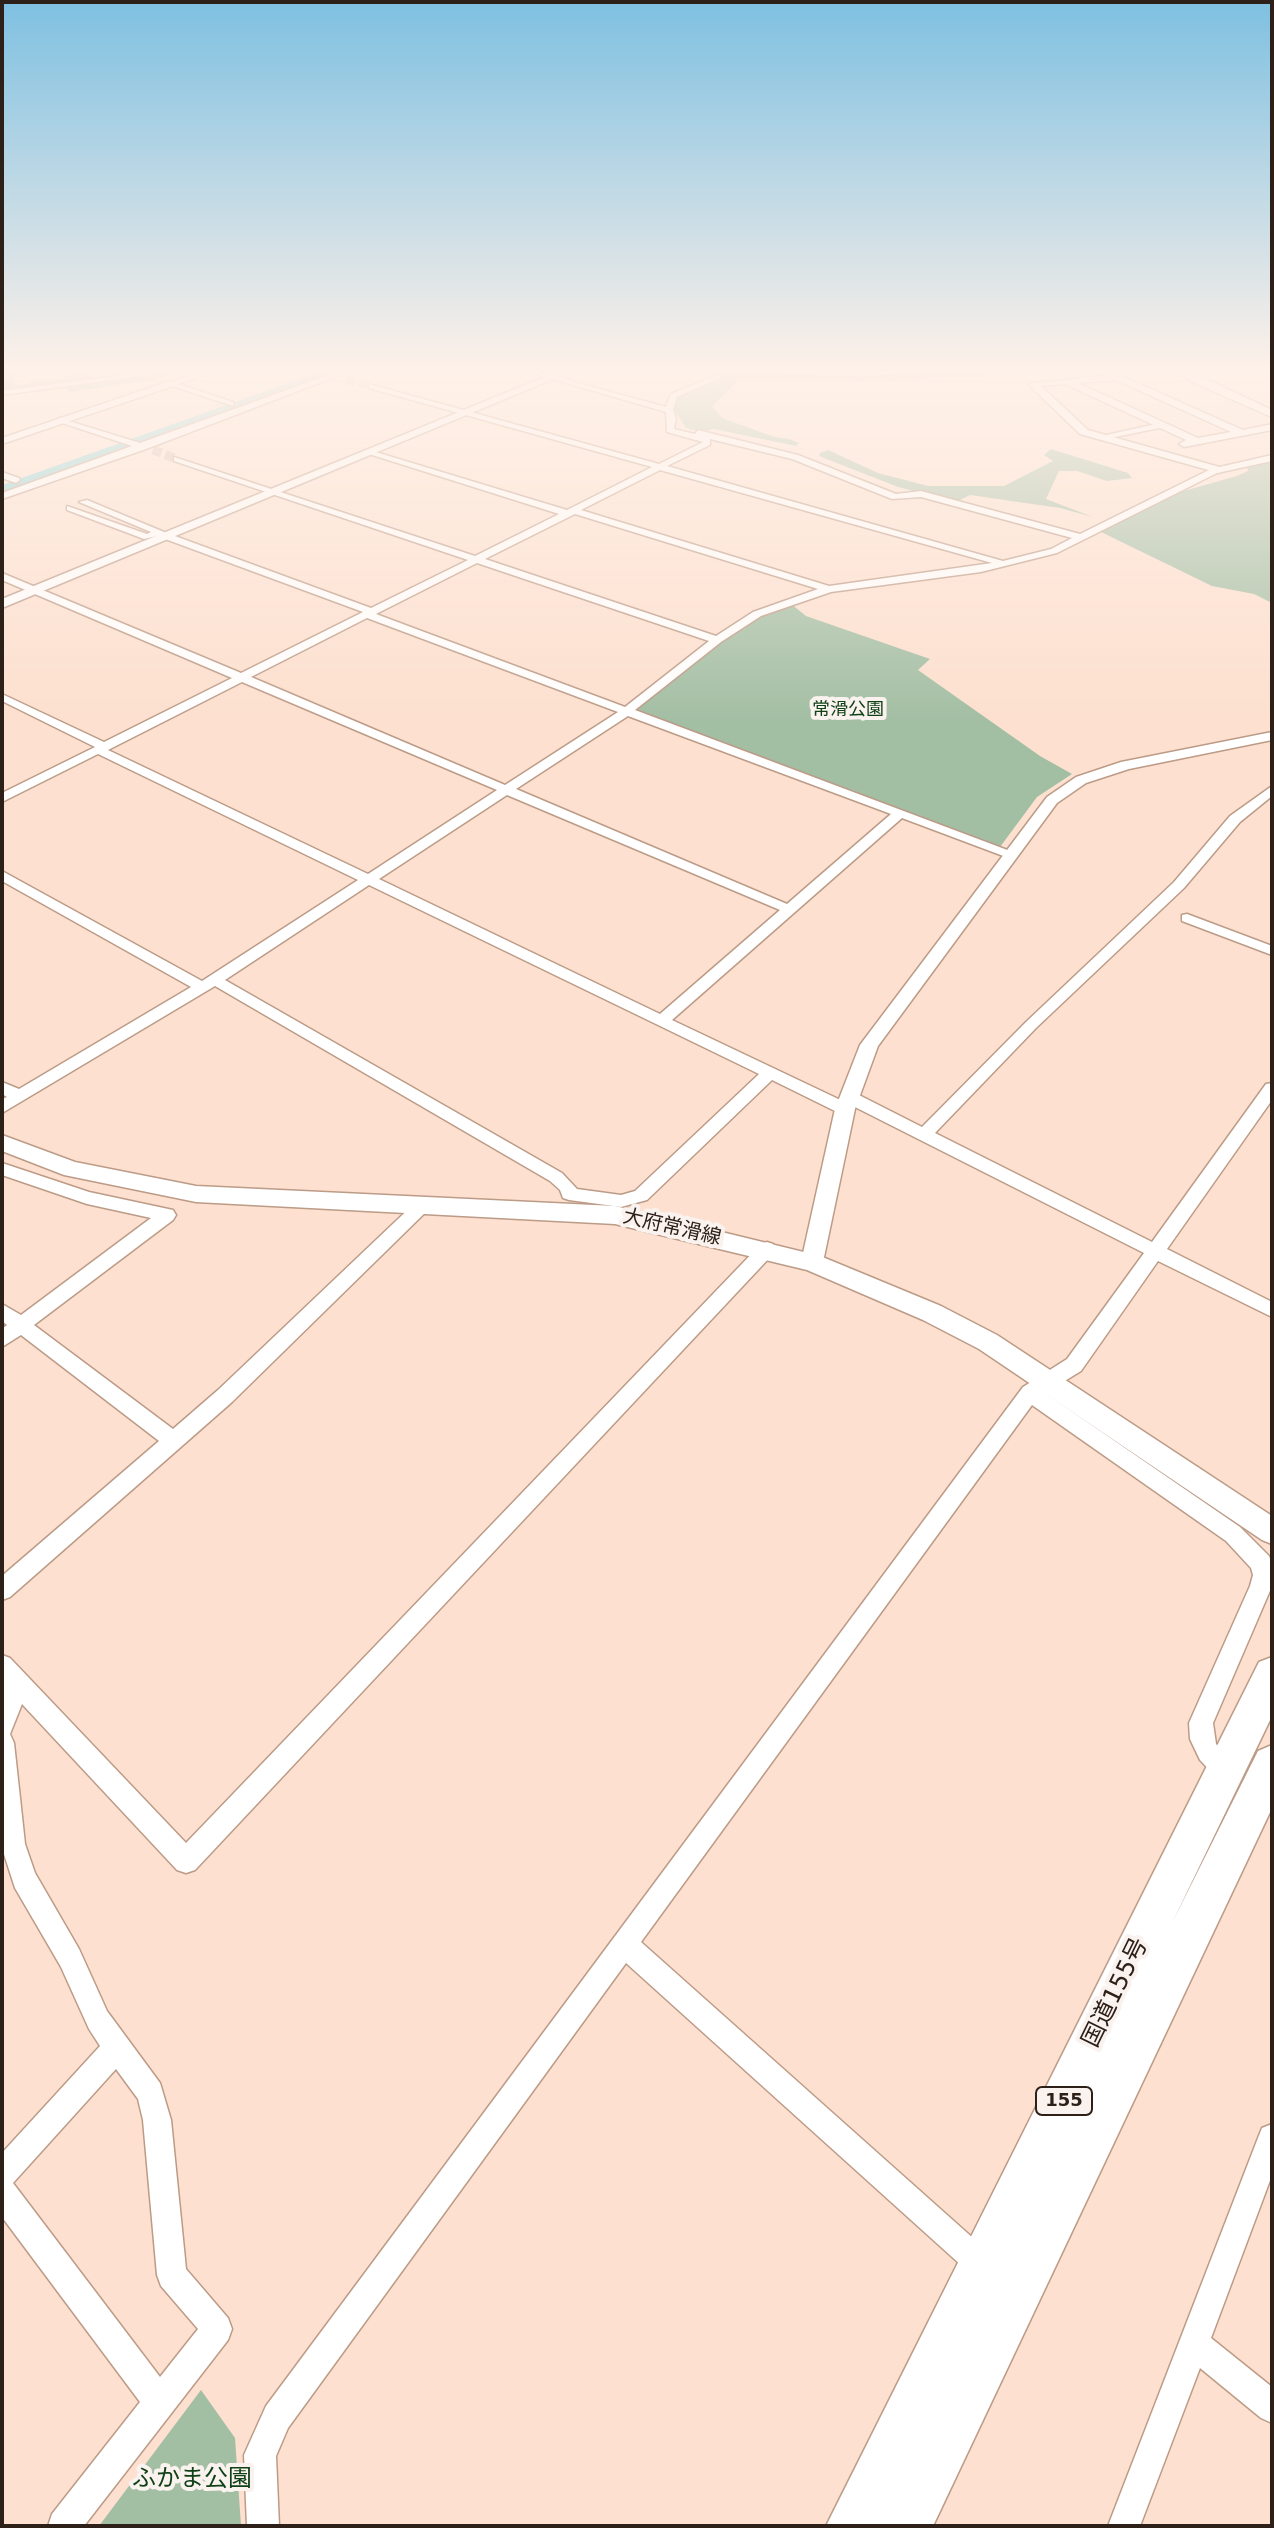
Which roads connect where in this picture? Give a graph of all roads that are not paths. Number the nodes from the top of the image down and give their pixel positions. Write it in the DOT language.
graph roads {
  1 [pos="25,487"];
  2 [pos="260,487"];
  3 [pos="287,487"];
  4 [pos="489,487"];
  5 [pos="621,487"];
  6 [pos="731,487"];
  7 [pos="870,487"];
  8 [pos="1185,487"];
  9 [pos="275,492"];
  10 [pos="2,496"];
  11 [pos="84,502"];
  12 [pos="70,508"];
  13 [pos="572,512"];
  14 [pos="161,536"];
  15 [pos="1082,538"];
  16 [pos="476,559"];
  17 [pos="1006,564"];
  18 [pos="2,576"];
  19 [pos="829,589"];
  20 [pos="36,590"];
  21 [pos="2,604"];
  22 [pos="368,615"];
  23 [pos="717,640"];
  24 [pos="243,677"];
  25 [pos="2,697"];
  26 [pos="2,708"];
  27 [pos="627,711"];
  28 [pos="1272,736"];
  29 [pos="98,750"];
  30 [pos="506,789"];
  31 [pos="1272,790"];
  32 [pos="2,798"];
  33 [pos="900,813"];
  34 [pos="1011,854"];
  35 [pos="2,875"];
  36 [pos="368,880"];
  37 [pos="788,909"];
  38 [pos="1187,918"];
  39 [pos="1272,951"];
  40 [pos="209,984"];
  41 [pos="661,1021"];
  42 [pos="770,1073"];
  43 [pos="2,1087"];
  44 [pos="1272,1088"];
  45 [pos="20,1097"];
  46 [pos="848,1104"];
  47 [pos="2,1107"];
  48 [pos="924,1134"];
  49 [pos="2,1143"];
  50 [pos="2,1169"];
  51 [pos="423,1206"];
  52 [pos="767,1249"];
  53 [pos="1155,1252"];
  54 [pos="812,1262"];
  55 [pos="1272,1310"];
  56 [pos="2,1311"];
  57 [pos="20,1326"];
  58 [pos="2,1339"];
  59 [pos="1040,1387"];
  60 [pos="172,1440"];
  61 [pos="1272,1531"];
  62 [pos="2,1590"];
  63 [pos="1272,1675"];
  64 [pos="8,1680"];
  65 [pos="2,1726"];
  66 [pos="2,1743"];
  67 [pos="1272,1765"];
  68 [pos="1226,1771"];
  69 [pos="8,1849"];
  70 [pos="624,1944"];
  71 [pos="118,2047"];
  72 [pos="1272,2138"];
  73 [pos="2,2174"];
  74 [pos="2,2193"];
  75 [pos="983,2266"];
  76 [pos="1193,2343"];
  77 [pos="160,2403"];
  78 [pos="1272,2407"];
  79 [pos="64,2526"];
  80 [pos="263,2526"];
  81 [pos="853,2526"];
  82 [pos="905,2526"];
  83 [pos="1124,2526"];
  1 -- 10 [label="street"];
  2 -- 9 [label="street"];
  3 -- 9 [label="street"];
  4 -- 13 [label="street"];
  5 -- 13 [label="street"];
  6 -- 17 [label="street"];
  7 -- 15 [label="street"];
  8 -- 15 [label="street"];
  9 -- 14 [label="street"];
  9 -- 16 [label="street"];
  11 -- 14 [label="street"];
  12 -- 14 [label="street"];
  13 -- 16 [label="street"];
  13 -- 19 [label="street"];
  14 -- 20 [label="street"];
  14 -- 22 [label="street"];
  15 -- 17 [label="street"];
  16 -- 22 [label="street"];
  16 -- 23 [label="street"];
  17 -- 19 [label="street"];
  18 -- 20 [label="street"];
  19 -- 23 [label="street"];
  20 -- 21 [label="street"];
  20 -- 24 [label="street"];
  22 -- 24 [label="street"];
  22 -- 27 [label="street"];
  23 -- 27 [label="street"];
  24 -- 29 [label="street"];
  24 -- 30 [label="street"];
  25 -- 29 [label="street"];
  26 -- 29 [label="street"];
  27 -- 30 [label="street"];
  27 -- 33 [label="street"];
  28 -- 34 [label="street"];
  29 -- 32 [label="street"];
  29 -- 36 [label="street"];
  30 -- 36 [label="street"];
  30 -- 37 [label="street"];
  31 -- 48 [label="street"];
  33 -- 34 [label="street"];
  33 -- 37 [label="street"];
  34 -- 46 [label="street"];
  35 -- 40 [label="street"];
  36 -- 40 [label="street"];
  36 -- 41 [label="street"];
  37 -- 41 [label="street"];
  38 -- 39 [label="street"];
  40 -- 42 [label="street"];
  40 -- 45 [label="street"];
  41 -- 42 [label="street"];
  42 -- 46 [label="street"];
  43 -- 45 [label="street"];
  44 -- 53 [label="street"];
  45 -- 47 [label="street"];
  46 -- 48 [label="street"];
  46 -- 54 [label="street"];
  48 -- 53 [label="street"];
  49 -- 51 [label="main road, 大府常滑線"];
  50 -- 57 [label="street"];
  51 -- 52 [label="main road, 大府常滑線"];
  51 -- 60 [label="street"];
  52 -- 54 [label="main road, 大府常滑線"];
  52 -- 64 [label="street"];
  53 -- 55 [label="street"];
  53 -- 59 [label="street"];
  54 -- 59 [label="main road, 大府常滑線"];
  56 -- 57 [label="street"];
  57 -- 58 [label="street"];
  57 -- 60 [label="street"];
  59 -- 61 [label="main road, 大府常滑線"];
  59 -- 68 [label="street"];
  59 -- 70 [label="street"];
  60 -- 62 [label="street"];
  63 -- 68 [label="highway, 国道155号 / 155"];
  64 -- 65 [label="street"];
  66 -- 69 [label="street"];
  67 -- 82 [label="highway, 国道155号 / 155"];
  68 -- 75 [label="highway, 国道155号 / 155"];
  69 -- 71 [label="street"];
  70 -- 75 [label="street"];
  70 -- 80 [label="street"];
  71 -- 73 [label="street"];
  71 -- 77 [label="street"];
  72 -- 76 [label="street"];
  74 -- 77 [label="street"];
  75 -- 81 [label="highway, 国道155号 / 155"];
  76 -- 78 [label="street"];
  76 -- 83 [label="street"];
  77 -- 79 [label="street"];
}
